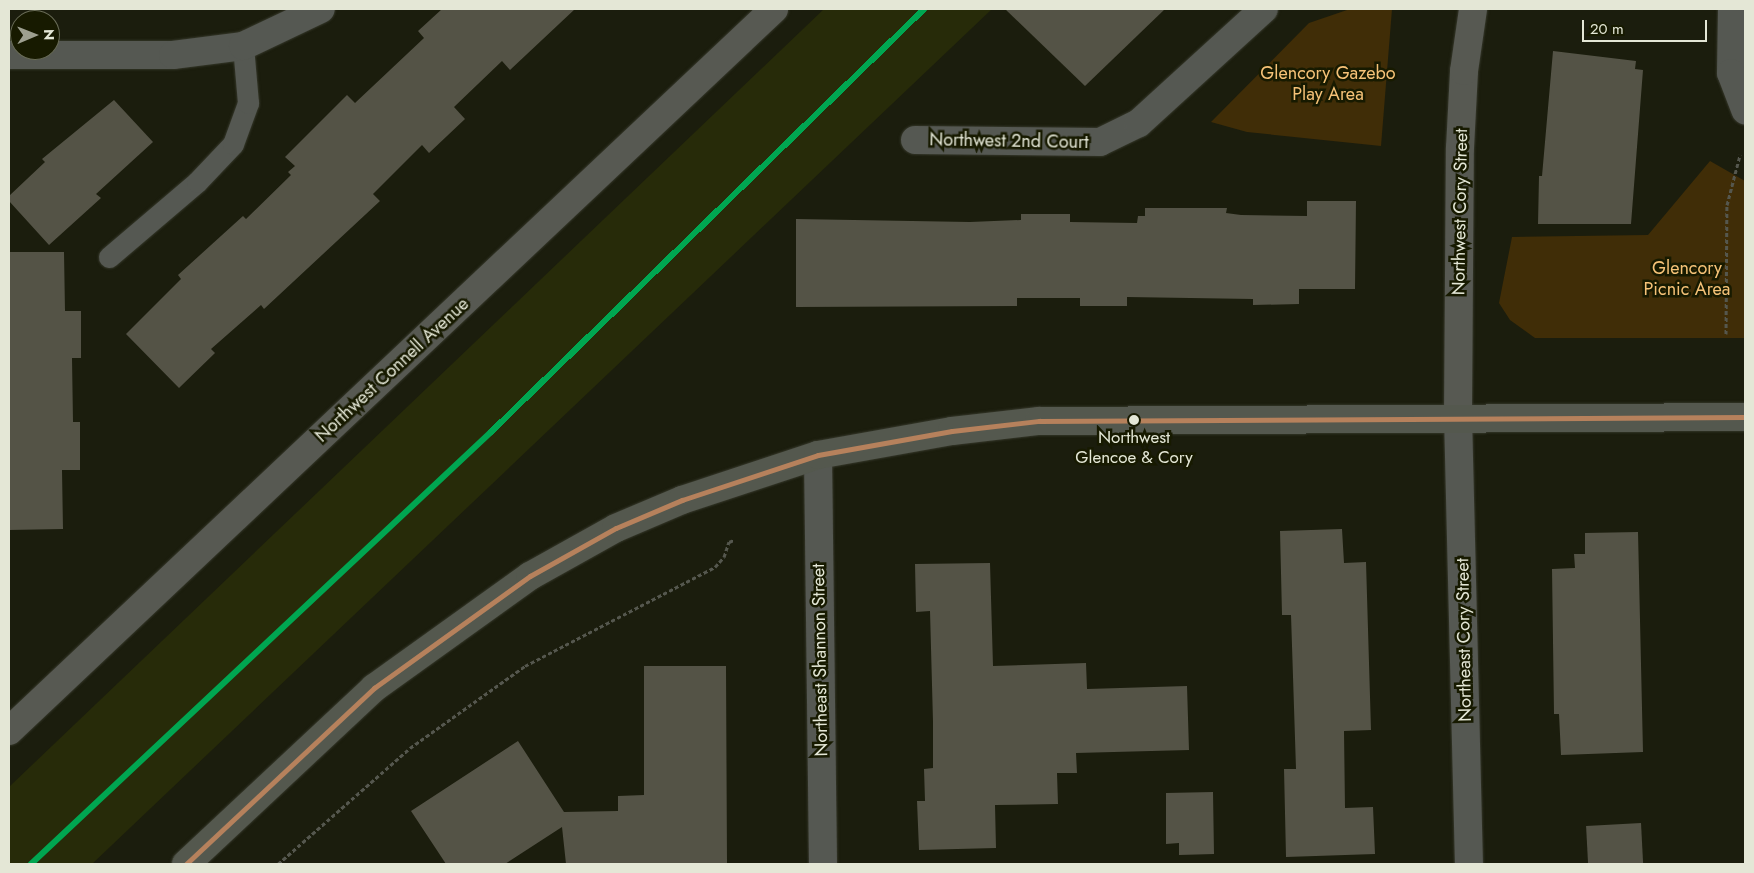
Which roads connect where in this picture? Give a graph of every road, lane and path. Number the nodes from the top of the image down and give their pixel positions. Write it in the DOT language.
graph roads {
  1 [pos="321,9"];
  2 [pos="774,9"];
  3 [pos="1264,9"];
  4 [pos="1473,9"];
  5 [pos="1732,9"];
  6 [pos="243,46"];
  7 [pos="9,55"];
  8 [pos="1745,110"];
  9 [pos="916,140"];
  10 [pos="1740,155"];
  11 [pos="109,257"];
  12 [pos="1726,334"];
  13 [pos="1458,416"];
  14 [pos="1745,417"];
  15 [pos="818,455"];
  16 [pos="734,540"];
  17 [pos="9,731"];
  18 [pos="186,864"];
  19 [pos="278,864"];
  20 [pos="823,864"];
  21 [pos="1469,864"];
  1 -- 6 [label="street"];
  2 -- 17 [label="street, Northwest Connell Avenue"];
  3 -- 9 [label="street, Northwest 2nd Court"];
  4 -- 13 [label="street, Northwest Cory Street"];
  5 -- 8 [label="street"];
  6 -- 7 [label="street"];
  6 -- 11 [label="lane"];
  10 -- 12 [label="path"];
  13 -- 14 [label="main road"];
  13 -- 15 [label="main road"];
  13 -- 21 [label="street, Northeast Cory Street"];
  15 -- 18 [label="main road"];
  15 -- 20 [label="street, Northeast Shannon Street"];
  16 -- 19 [label="path"];
}
